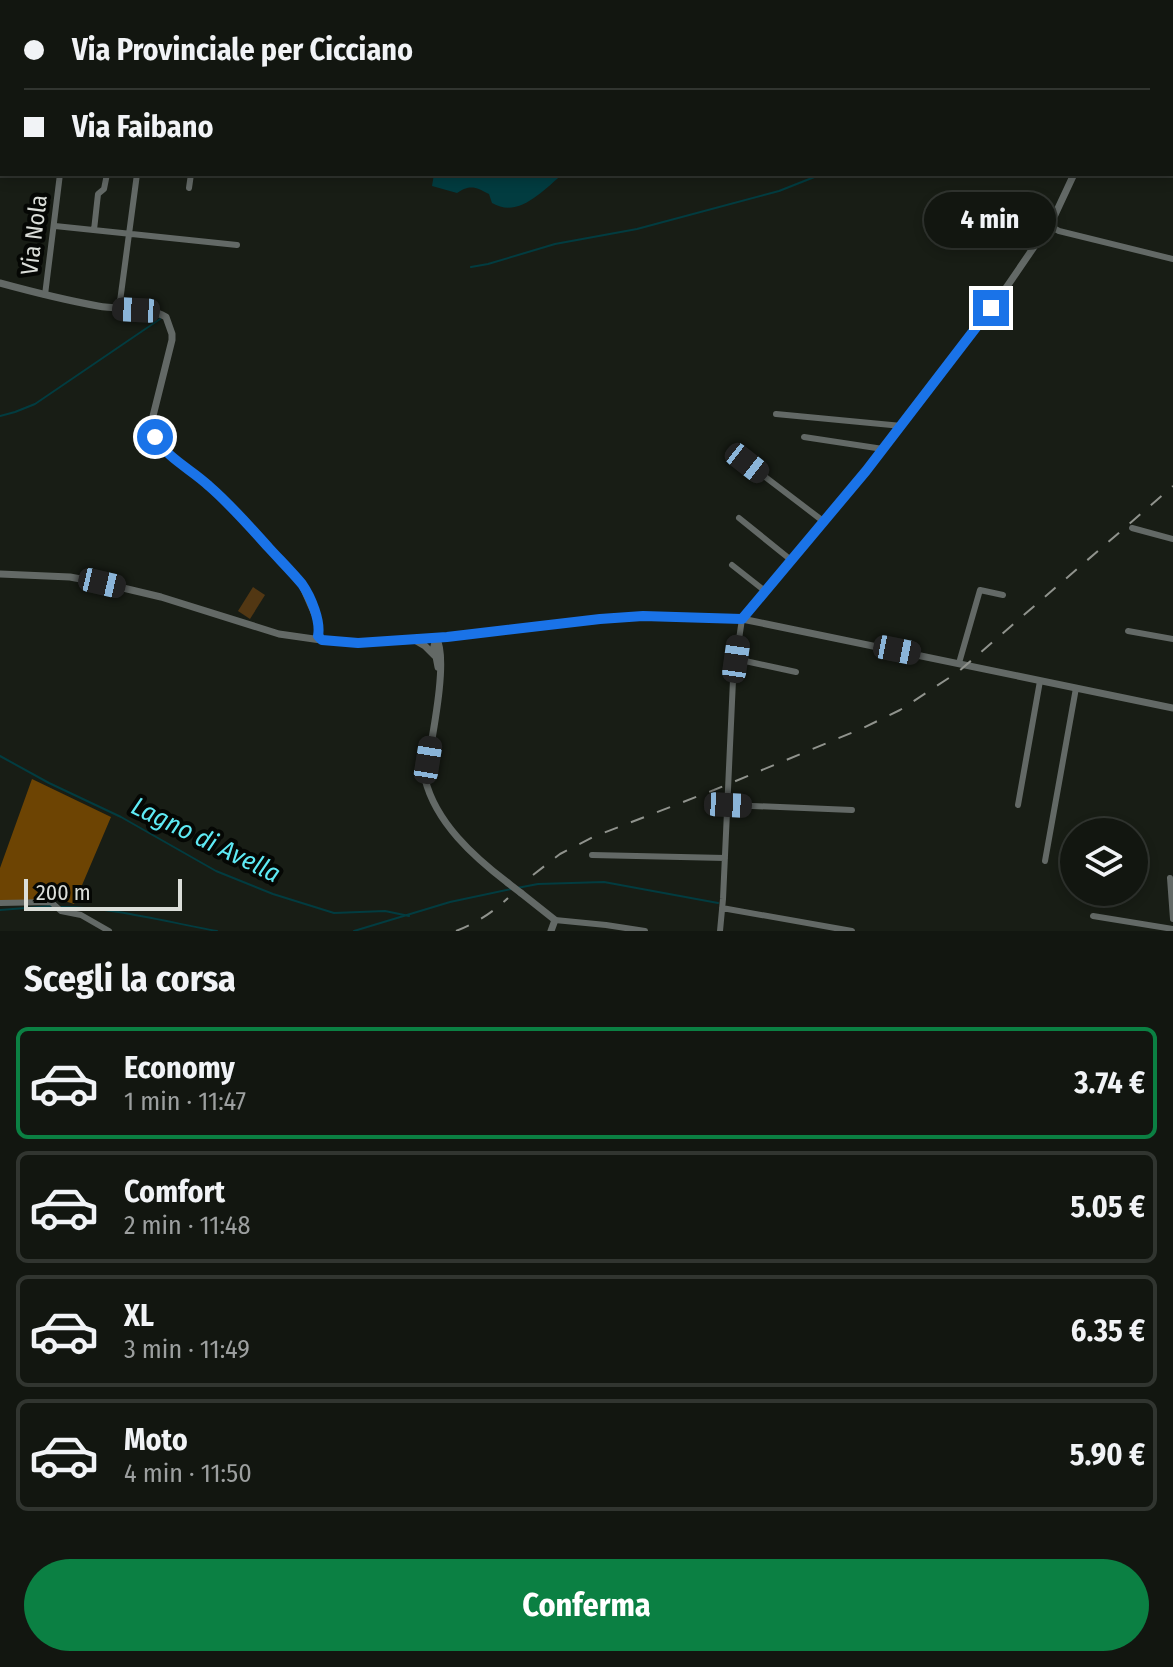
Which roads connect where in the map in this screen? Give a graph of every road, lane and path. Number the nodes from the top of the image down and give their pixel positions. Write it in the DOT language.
graph roads {
  1 [pos="107,176"];
  2 [pos="137,176"];
  3 [pos="191,176"];
  4 [pos="1073,176"];
  5 [pos="60,177"];
  6 [pos="189,188"];
  7 [pos="1048,225"];
  8 [pos="55,226"];
  9 [pos="94,230"];
  10 [pos="129,233"];
  11 [pos="237,245"];
  12 [pos="1173,259"];
  13 [pos="0,283"];
  14 [pos="45,295"];
  15 [pos="119,309"];
  16 [pos="776,414"];
  17 [pos="902,426"];
  18 [pos="804,437"];
  19 [pos="883,449"];
  20 [pos="747,463"];
  21 [pos="739,518"];
  22 [pos="823,521"];
  23 [pos="1132,528"];
  24 [pos="1173,539"];
  25 [pos="791,560"];
  26 [pos="732,565"];
  27 [pos="0,574"];
  28 [pos="765,591"];
  29 [pos="1003,595"];
  30 [pos="742,619"];
  31 [pos="1128,631"];
  32 [pos="323,635"];
  33 [pos="447,637"];
  34 [pos="411,638"];
  35 [pos="436,638"];
  36 [pos="1173,639"];
  37 [pos="439,655"];
  38 [pos="736,659"];
  39 [pos="959,663"];
  40 [pos="796,672"];
  41 [pos="1040,681"];
  42 [pos="1076,688"];
  43 [pos="1173,708"];
  44 [pos="728,805"];
  45 [pos="1018,805"];
  46 [pos="852,810"];
  47 [pos="592,855"];
  48 [pos="725,858"];
  49 [pos="1045,861"];
  50 [pos="1170,878"];
  51 [pos="0,903"];
  52 [pos="722,905"];
  53 [pos="1093,916"];
  54 [pos="1173,919"];
  55 [pos="555,920"];
  56 [pos="1173,929"];
  57 [pos="109,931"];
  58 [pos="551,931"];
  59 [pos="645,931"];
  60 [pos="720,931"];
  61 [pos="852,931"];
  1 -- 9 [label="street"];
  2 -- 10 [label="street"];
  3 -- 6 [label="street"];
  4 -- 7 [label="street"];
  5 -- 8 [label="street, Via Nola"];
  7 -- 12 [label="street"];
  7 -- 17 [label="street"];
  8 -- 9 [label="street"];
  8 -- 14 [label="street, Via Nola"];
  9 -- 10 [label="street"];
  10 -- 11 [label="street"];
  10 -- 15 [label="street"];
  13 -- 14 [label="street"];
  14 -- 15 [label="street"];
  15 -- 32 [label="street"];
  16 -- 17 [label="street"];
  17 -- 19 [label="street"];
  18 -- 19 [label="street"];
  19 -- 22 [label="street"];
  20 -- 22 [label="street"];
  21 -- 25 [label="street"];
  22 -- 25 [label="street"];
  23 -- 24 [label="street"];
  25 -- 28 [label="street"];
  26 -- 28 [label="street"];
  27 -- 32 [label="street"];
  28 -- 30 [label="street"];
  29 -- 39 [label="street"];
  30 -- 33 [label="street"];
  30 -- 38 [label="street"];
  30 -- 39 [label="street"];
  31 -- 36 [label="street"];
  32 -- 34 [label="street"];
  33 -- 35 [label="street"];
  33 -- 37 [label="street"];
  34 -- 35 [label="street"];
  34 -- 37 [label="street"];
  35 -- 37 [label="street"];
  37 -- 55 [label="street, bridge"];
  38 -- 40 [label="street"];
  38 -- 44 [label="street"];
  39 -- 41 [label="street"];
  41 -- 42 [label="street"];
  41 -- 45 [label="street"];
  42 -- 43 [label="street"];
  42 -- 49 [label="street"];
  44 -- 46 [label="street"];
  44 -- 48 [label="street"];
  47 -- 48 [label="street"];
  48 -- 52 [label="street"];
  50 -- 54 [label="street"];
  51 -- 57 [label="street"];
  52 -- 60 [label="street"];
  52 -- 61 [label="street"];
  53 -- 56 [label="street"];
  55 -- 58 [label="street"];
  55 -- 59 [label="street"];
}
